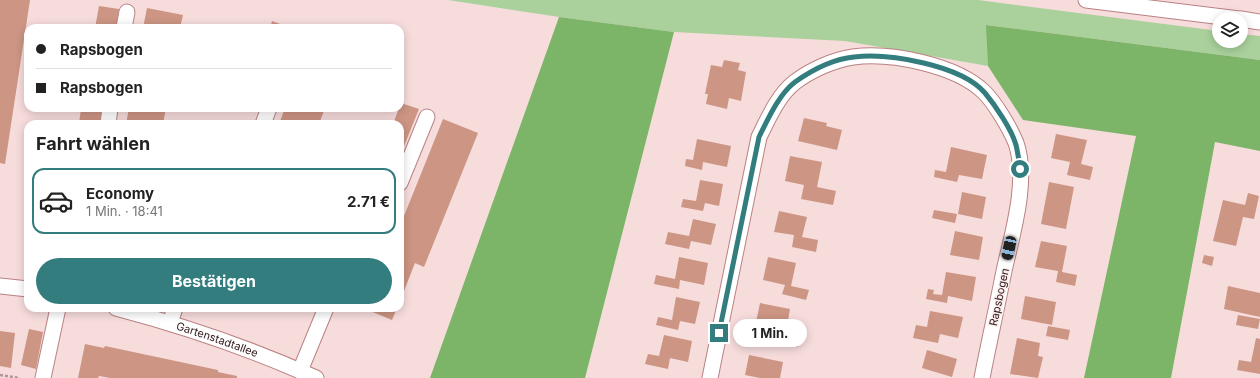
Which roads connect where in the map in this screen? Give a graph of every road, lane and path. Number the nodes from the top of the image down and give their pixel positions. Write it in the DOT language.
graph roads {
  1 [pos="1086,0"];
  2 [pos="127,12"];
  3 [pos="1212,16"];
  4 [pos="1248,20"];
  5 [pos="1260,22"];
  6 [pos="125,24"];
  7 [pos="427,118"];
  8 [pos="404,173"];
  9 [pos="0,286"];
  10 [pos="24,289"];
  11 [pos="57,312"];
  12 [pos="130,312"];
  13 [pos="174,312"];
  14 [pos="324,312"];
  15 [pos="170,323"];
  16 [pos="300,371"];
  17 [pos="0,375"];
  18 [pos="20,378"];
  19 [pos="43,378"];
  20 [pos="316,378"];
  21 [pos="710,378"];
  22 [pos="982,378"];
  1 -- 3 [label="street"];
  2 -- 6 [label="street"];
  4 -- 5 [label="street"];
  7 -- 8 [label="street"];
  9 -- 10 [label="street"];
  11 -- 19 [label="street"];
  12 -- 15 [label="street, Gartenstadtallee"];
  13 -- 15 [label="street"];
  14 -- 16 [label="street"];
  15 -- 16 [label="street, Gartenstadtallee"];
  16 -- 20 [label="street, Gartenstadtallee"];
  17 -- 18 [label="path"];
  21 -- 22 [label="street, Rapsbogen"];
}
